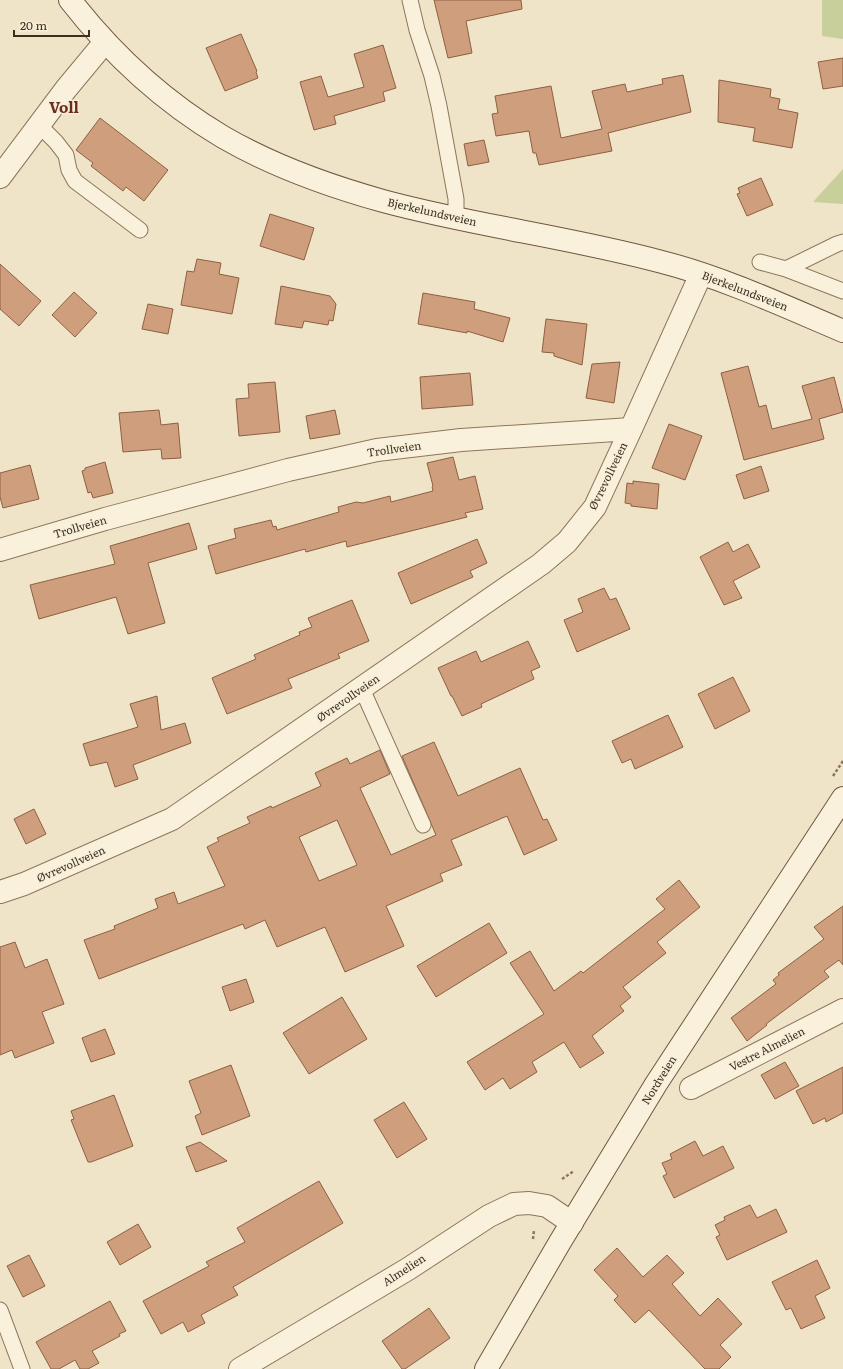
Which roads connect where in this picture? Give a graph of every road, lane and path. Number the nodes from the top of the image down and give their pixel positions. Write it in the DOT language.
graph roads {
  1 [pos="70,0"];
  2 [pos="410,0"];
  3 [pos="105,42"];
  4 [pos="39,125"];
  5 [pos="0,177"];
  6 [pos="456,218"];
  7 [pos="140,230"];
  8 [pos="843,242"];
  9 [pos="760,262"];
  10 [pos="786,269"];
  11 [pos="701,274"];
  12 [pos="843,291"];
  13 [pos="843,331"];
  14 [pos="631,429"];
  15 [pos="0,550"];
  16 [pos="362,689"];
  17 [pos="843,798"];
  18 [pos="423,825"];
  19 [pos="0,892"];
  20 [pos="843,1010"];
  21 [pos="691,1088"];
  22 [pos="572,1223"];
  23 [pos="0,1310"];
  24 [pos="22,1369"];
  25 [pos="240,1369"];
  26 [pos="486,1369"];
  1 -- 3 [label="street, Bjerkelundsveien"];
  2 -- 6 [label="lane"];
  3 -- 4 [label="street"];
  3 -- 6 [label="street, Bjerkelundsveien"];
  4 -- 5 [label="street"];
  4 -- 7 [label="lane"];
  6 -- 11 [label="street, Bjerkelundsveien"];
  8 -- 10 [label="lane"];
  9 -- 10 [label="lane"];
  10 -- 12 [label="lane"];
  11 -- 13 [label="street, Bjerkelundsveien"];
  11 -- 14 [label="street"];
  14 -- 15 [label="street, Trollveien"];
  14 -- 16 [label="street, Øvrevollveien"];
  16 -- 18 [label="lane"];
  16 -- 19 [label="street, Øvrevollveien"];
  17 -- 22 [label="street, Nordveien"];
  20 -- 21 [label="street, Vestre Almelien"];
  22 -- 25 [label="street, Almelien"];
  22 -- 26 [label="street, Nordveien"];
  23 -- 24 [label="lane"];
}
